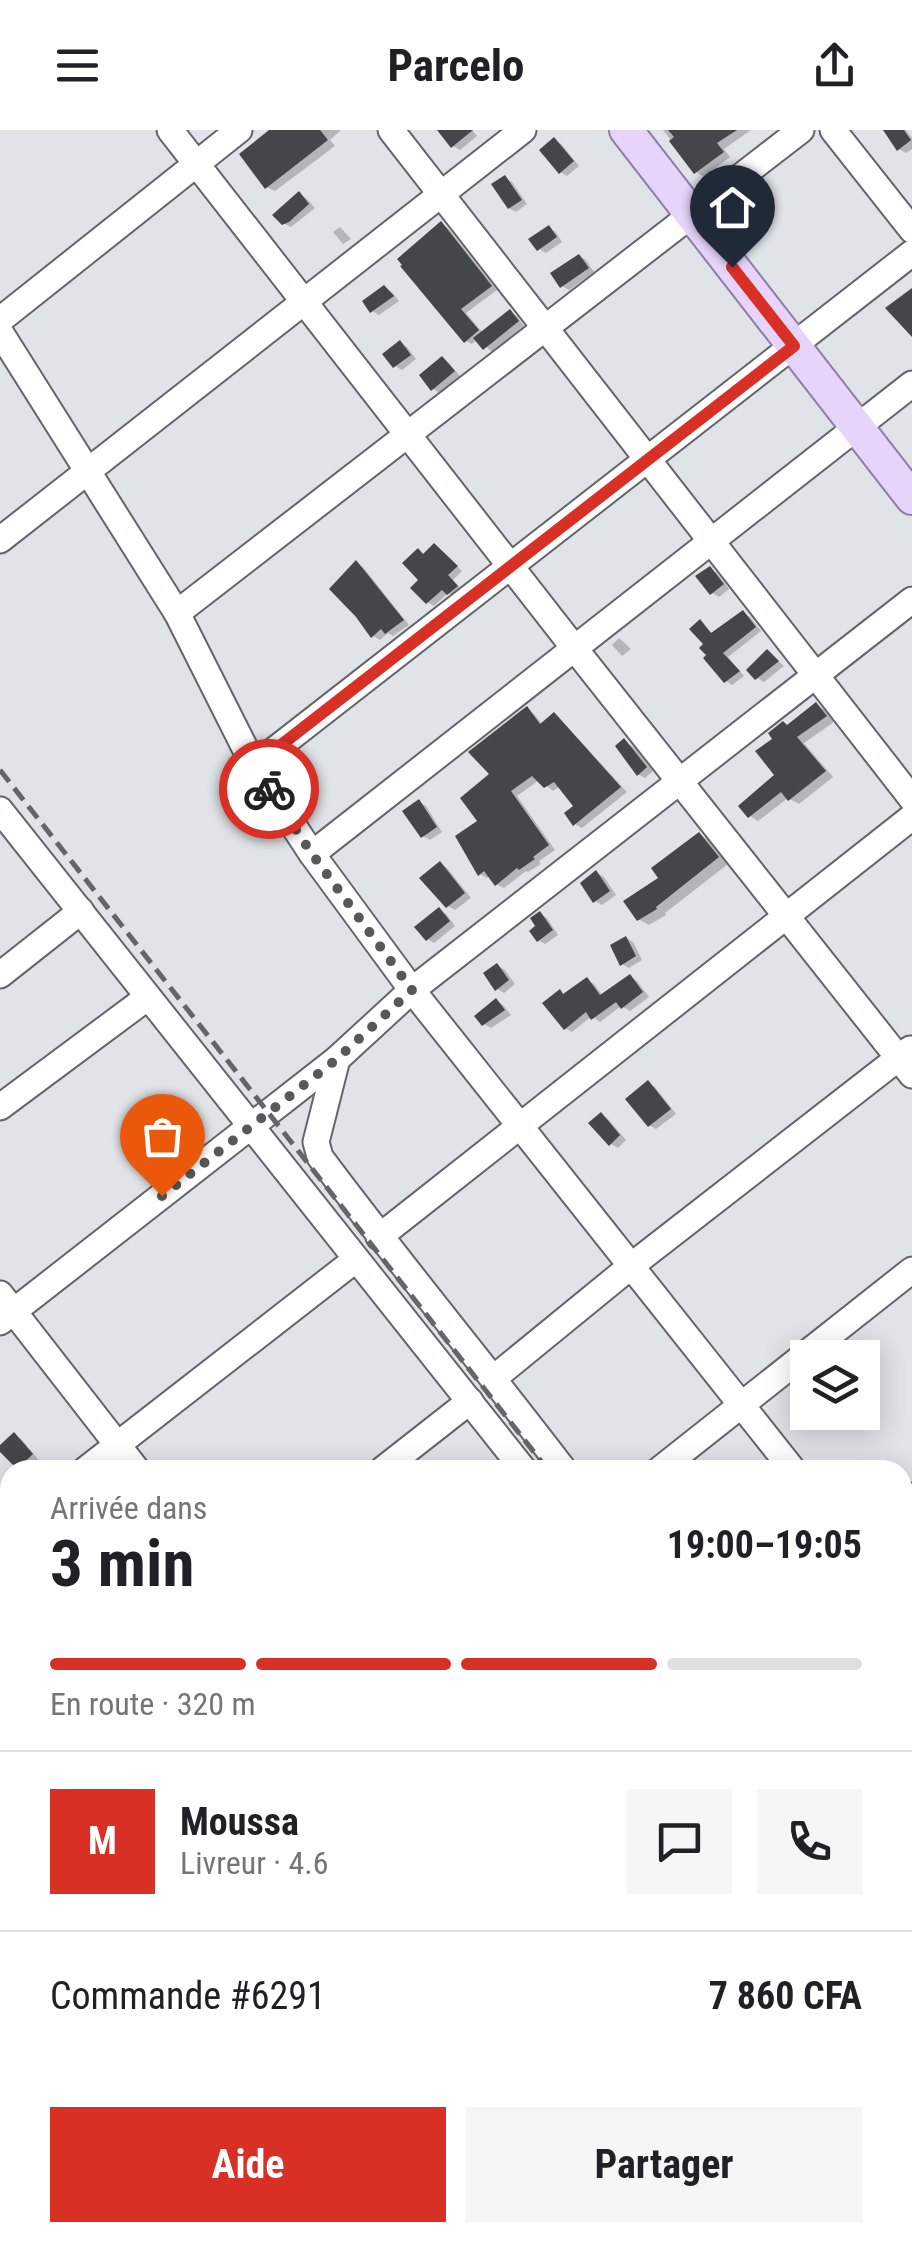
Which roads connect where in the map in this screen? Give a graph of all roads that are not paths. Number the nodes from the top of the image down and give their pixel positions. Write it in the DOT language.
graph roads {
  1 [pos="170,130"];
  2 [pos="239,130"];
  3 [pos="391,130"];
  4 [pos="523,130"];
  5 [pos="626,130"];
  6 [pos="801,130"];
  7 [pos="832,130"];
  8 [pos="196,163"];
  9 [pos="441,194"];
  10 [pos="692,214"];
  11 [pos="912,230"];
  12 [pos="912,254"];
  13 [pos="304,301"];
  14 [pos="0,320"];
  15 [pos="545,328"];
  16 [pos="0,332"];
  17 [pos="794,346"];
  18 [pos="912,384"];
  19 [pos="857,427"];
  20 [pos="408,434"];
  21 [pos="647,459"];
  22 [pos="88,471"];
  23 [pos="912,498"];
  24 [pos="0,540"];
  25 [pos="710,542"];
  26 [pos="512,565"];
  27 [pos="912,600"];
  28 [pos="177,613"];
  29 [pos="574,648"];
  30 [pos="816,675"];
  31 [pos="254,766"];
  32 [pos="680,780"];
  33 [pos="912,799"];
  34 [pos="0,810"];
  35 [pos="912,817"];
  36 [pos="312,854"];
  37 [pos="81,911"];
  38 [pos="787,916"];
  39 [pos="0,975"];
  40 [pos="412,990"];
  41 [pos="148,997"];
  42 [pos="337,1059"];
  43 [pos="908,1060"];
  44 [pos="0,1107"];
  45 [pos="250,1127"];
  46 [pos="520,1127"];
  47 [pos="380,1237"];
  48 [pos="355,1260"];
  49 [pos="631,1266"];
  50 [pos="912,1270"];
  51 [pos="5,1309"];
  52 [pos="494,1378"];
  53 [pos="470,1402"];
  54 [pos="741,1404"];
  55 [pos="118,1445"];
  56 [pos="98,1460"];
  57 [pos="129,1460"];
  58 [pos="395,1460"];
  59 [pos="516,1460"];
  60 [pos="556,1460"];
  61 [pos="671,1460"];
  62 [pos="785,1460"];
  1 -- 8 [label="street"];
  2 -- 8 [label="street"];
  3 -- 9 [label="street"];
  4 -- 9 [label="street"];
  5 -- 10 [label="main road"];
  6 -- 10 [label="street"];
  7 -- 11 [label="street"];
  8 -- 13 [label="street"];
  8 -- 14 [label="street"];
  9 -- 13 [label="street"];
  9 -- 15 [label="street"];
  10 -- 15 [label="street"];
  10 -- 17 [label="main road"];
  12 -- 17 [label="street"];
  13 -- 20 [label="street"];
  13 -- 22 [label="street"];
  15 -- 20 [label="street"];
  15 -- 21 [label="street"];
  16 -- 22 [label="street"];
  17 -- 19 [label="main road"];
  17 -- 21 [label="street"];
  18 -- 19 [label="street"];
  19 -- 23 [label="main road"];
  19 -- 25 [label="street"];
  20 -- 26 [label="street"];
  20 -- 28 [label="street"];
  21 -- 25 [label="street"];
  21 -- 26 [label="street"];
  22 -- 24 [label="street"];
  22 -- 28 [label="street"];
  25 -- 29 [label="street"];
  25 -- 30 [label="street"];
  26 -- 29 [label="street"];
  26 -- 31 [label="street"];
  27 -- 30 [label="street"];
  28 -- 31 [label="street"];
  29 -- 32 [label="street"];
  29 -- 36 [label="street"];
  30 -- 32 [label="street"];
  30 -- 33 [label="street"];
  31 -- 36 [label="street"];
  32 -- 38 [label="street"];
  32 -- 40 [label="street"];
  34 -- 37 [label="street"];
  35 -- 38 [label="street"];
  36 -- 40 [label="street"];
  37 -- 39 [label="street"];
  37 -- 41 [label="street"];
  38 -- 43 [label="street"];
  38 -- 46 [label="street"];
  40 -- 42 [label="street"];
  40 -- 46 [label="street"];
  41 -- 44 [label="street"];
  41 -- 45 [label="street"];
  42 -- 45 [label="street"];
  42 -- 47 [label="street"];
  43 -- 49 [label="street"];
  45 -- 48 [label="street"];
  45 -- 51 [label="street"];
  46 -- 47 [label="street"];
  46 -- 49 [label="street"];
  47 -- 52 [label="street"];
  48 -- 53 [label="street"];
  48 -- 55 [label="street"];
  49 -- 52 [label="street"];
  49 -- 54 [label="street"];
  50 -- 54 [label="street"];
  51 -- 55 [label="street"];
  52 -- 60 [label="street"];
  53 -- 58 [label="street"];
  53 -- 59 [label="street"];
  54 -- 61 [label="street"];
  54 -- 62 [label="street"];
  55 -- 56 [label="street"];
  55 -- 57 [label="street"];
}
